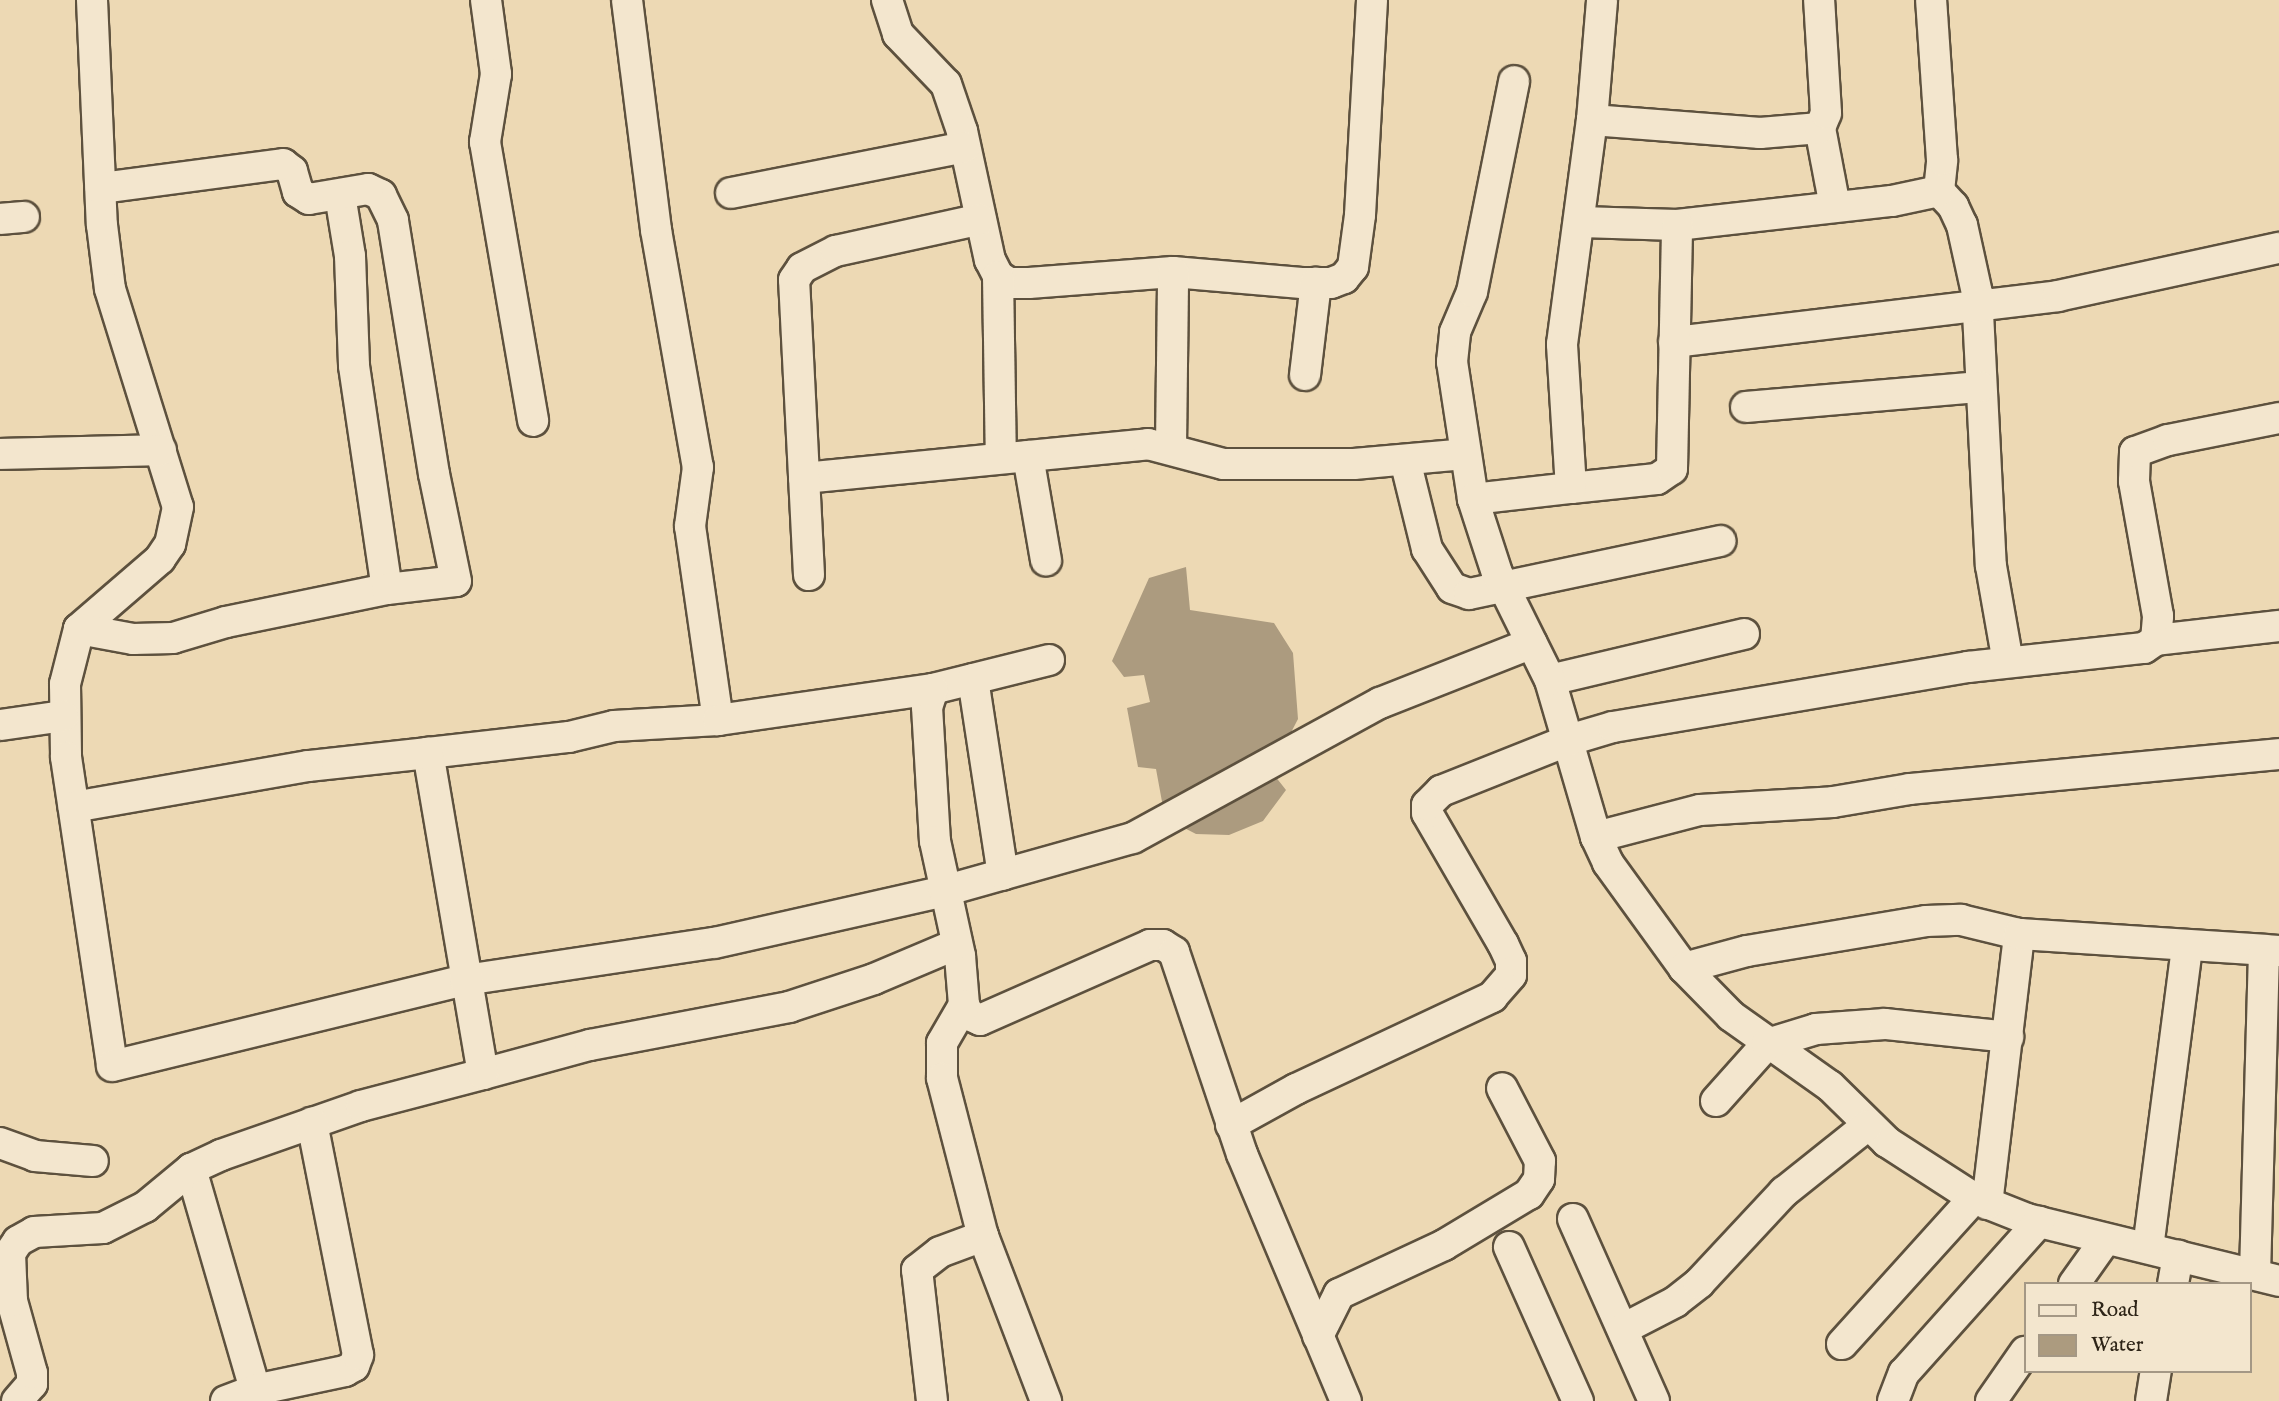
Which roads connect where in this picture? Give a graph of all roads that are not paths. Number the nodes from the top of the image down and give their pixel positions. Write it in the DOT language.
graph roads {
  1 [pos="92,0"];
  2 [pos="486,0"];
  3 [pos="627,0"];
  4 [pos="887,0"];
  5 [pos="1372,0"];
  6 [pos="1602,0"];
  7 [pos="1819,0"];
  8 [pos="1931,0"];
  9 [pos="1514,81"];
  10 [pos="1592,120"];
  11 [pos="1820,128"];
  12 [pos="965,147"];
  13 [pos="101,188"];
  14 [pos="1939,191"];
  15 [pos="731,193"];
  16 [pos="340,195"];
  17 [pos="1835,207"];
  18 [pos="981,219"];
  19 [pos="1581,222"];
  20 [pos="1677,225"];
  21 [pos="2279,248"];
  22 [pos="1173,272"];
  23 [pos="998,276"];
  24 [pos="1316,283"];
  25 [pos="1978,304"];
  26 [pos="1674,342"];
  27 [pos="1305,375"];
  28 [pos="1980,387"];
  29 [pos="1746,407"];
  30 [pos="2279,418"];
  31 [pos="533,421"];
  32 [pos="1171,447"];
  33 [pos="161,450"];
  34 [pos="0,454"];
  35 [pos="1465,454"];
  36 [pos="1014,457"];
  37 [pos="1405,460"];
  38 [pos="804,478"];
  39 [pos="1571,488"];
  40 [pos="1473,499"];
  41 [pos="1720,541"];
  42 [pos="1046,560"];
  43 [pos="809,575"];
  44 [pos="387,589"];
  45 [pos="1505,589"];
  46 [pos="2279,626"];
  47 [pos="79,629"];
  48 [pos="1744,634"];
  49 [pos="2156,640"];
  50 [pos="1532,643"];
  51 [pos="1049,660"];
  52 [pos="2008,662"];
  53 [pos="973,679"];
  54 [pos="1550,680"];
  55 [pos="933,689"];
  56 [pos="63,716"];
  57 [pos="718,720"];
  58 [pos="0,725"];
  59 [pos="1569,740"];
  60 [pos="428,753"];
  61 [pos="2279,754"];
  62 [pos="74,807"];
  63 [pos="1596,837"];
  64 [pos="1003,875"];
  65 [pos="944,891"];
  66 [pos="2019,934"];
  67 [pos="957,944"];
  68 [pos="2187,946"];
  69 [pos="2272,950"];
  70 [pos="1684,968"];
  71 [pos="465,980"];
  72 [pos="964,1005"];
  73 [pos="2008,1037"];
  74 [pos="1767,1044"];
  75 [pos="483,1074"];
  76 [pos="1502,1088"];
  77 [pos="1716,1101"];
  78 [pos="312,1122"];
  79 [pos="1231,1125"];
  80 [pos="1868,1125"];
  81 [pos="0,1143"];
  82 [pos="93,1161"];
  83 [pos="191,1169"];
  84 [pos="1980,1201"];
  85 [pos="1573,1219"];
  86 [pos="2039,1223"];
  87 [pos="983,1236"];
  88 [pos="2106,1239"];
  89 [pos="1509,1247"];
  90 [pos="2148,1248"];
  91 [pos="2175,1269"];
  92 [pos="2267,1278"];
  93 [pos="2075,1282"];
  94 [pos="1623,1329"];
  95 [pos="1318,1336"];
  96 [pos="1842,1344"];
  97 [pos="2024,1353"];
  98 [pos="2157,1373"];
  99 [pos="255,1390"];
  100 [pos="17,1401"];
  101 [pos="226,1401"];
  102 [pos="932,1401"];
  103 [pos="1046,1401"];
  104 [pos="1346,1401"];
  105 [pos="1578,1401"];
  106 [pos="1654,1401"];
  107 [pos="1893,1401"];
  108 [pos="1991,1401"];
  109 [pos="2151,1401"];
  1 -- 13 [label="street"];
  2 -- 31 [label="street"];
  3 -- 57 [label="street"];
  4 -- 12 [label="street"];
  5 -- 24 [label="street"];
  6 -- 10 [label="street"];
  7 -- 11 [label="street"];
  8 -- 14 [label="street"];
  9 -- 35 [label="street"];
  10 -- 11 [label="street"];
  10 -- 19 [label="street"];
  11 -- 17 [label="street"];
  12 -- 15 [label="street"];
  12 -- 18 [label="street"];
  13 -- 16 [label="street"];
  13 -- 33 [label="street"];
  14 -- 17 [label="street"];
  14 -- 25 [label="street"];
  16 -- 44 [label="street"];
  16 -- 44 [label="street"];
  17 -- 20 [label="street"];
  18 -- 23 [label="street"];
  18 -- 38 [label="street"];
  19 -- 20 [label="street"];
  19 -- 39 [label="street"];
  20 -- 26 [label="street"];
  21 -- 25 [label="street"];
  22 -- 23 [label="street"];
  22 -- 24 [label="street"];
  22 -- 32 [label="street"];
  23 -- 36 [label="street"];
  24 -- 27 [label="street"];
  25 -- 26 [label="street"];
  25 -- 28 [label="street"];
  26 -- 39 [label="street"];
  28 -- 29 [label="street"];
  28 -- 52 [label="street"];
  30 -- 49 [label="street"];
  32 -- 36 [label="street"];
  32 -- 37 [label="street"];
  33 -- 34 [label="street"];
  33 -- 47 [label="street"];
  35 -- 37 [label="street"];
  35 -- 40 [label="street"];
  36 -- 38 [label="street"];
  36 -- 42 [label="street"];
  37 -- 45 [label="street"];
  38 -- 43 [label="street"];
  39 -- 40 [label="street"];
  40 -- 45 [label="street"];
  41 -- 45 [label="street"];
  44 -- 47 [label="street"];
  45 -- 50 [label="street"];
  46 -- 49 [label="street"];
  47 -- 56 [label="street"];
  48 -- 54 [label="street"];
  49 -- 52 [label="street"];
  50 -- 54 [label="street"];
  50 -- 64 [label="street"];
  51 -- 53 [label="street"];
  52 -- 59 [label="street"];
  53 -- 55 [label="street"];
  53 -- 64 [label="street"];
  54 -- 59 [label="street"];
  55 -- 57 [label="street"];
  55 -- 65 [label="street"];
  56 -- 58 [label="street"];
  56 -- 62 [label="street"];
  57 -- 60 [label="street"];
  59 -- 63 [label="street"];
  59 -- 79 [label="street"];
  60 -- 62 [label="street"];
  60 -- 71 [label="street"];
  61 -- 63 [label="street"];
  62 -- 71 [label="street"];
  63 -- 70 [label="street"];
  64 -- 65 [label="street"];
  65 -- 67 [label="street"];
  65 -- 71 [label="street"];
  66 -- 68 [label="street"];
  66 -- 70 [label="street"];
  66 -- 73 [label="street"];
  67 -- 72 [label="street"];
  67 -- 75 [label="street"];
  68 -- 69 [label="street"];
  68 -- 90 [label="street"];
  69 -- 92 [label="street"];
  70 -- 74 [label="street"];
  71 -- 75 [label="street"];
  72 -- 79 [label="street"];
  72 -- 87 [label="street"];
  73 -- 74 [label="street"];
  73 -- 84 [label="street"];
  74 -- 77 [label="street"];
  74 -- 80 [label="street"];
  75 -- 78 [label="street"];
  76 -- 95 [label="street"];
  78 -- 83 [label="street"];
  78 -- 99 [label="street"];
  79 -- 95 [label="street"];
  80 -- 84 [label="street"];
  80 -- 94 [label="street"];
  81 -- 82 [label="street"];
  83 -- 99 [label="street"];
  83 -- 100 [label="street"];
  84 -- 86 [label="street"];
  84 -- 96 [label="street"];
  85 -- 94 [label="street"];
  86 -- 88 [label="street"];
  86 -- 107 [label="street"];
  87 -- 102 [label="street"];
  87 -- 103 [label="street"];
  88 -- 90 [label="street"];
  88 -- 93 [label="street"];
  89 -- 105 [label="street"];
  90 -- 91 [label="street"];
  91 -- 92 [label="street"];
  94 -- 106 [label="street"];
  95 -- 104 [label="street"];
  97 -- 108 [label="street"];
  98 -- 109 [label="street"];
  99 -- 101 [label="street"];
}
